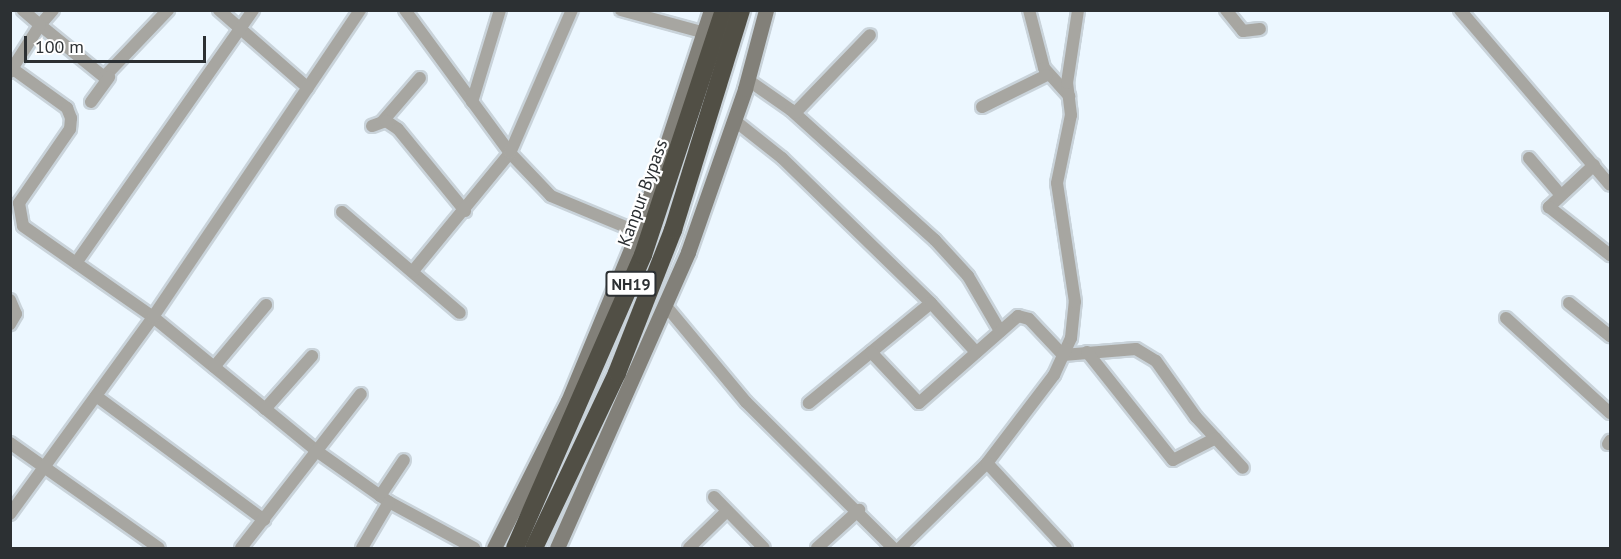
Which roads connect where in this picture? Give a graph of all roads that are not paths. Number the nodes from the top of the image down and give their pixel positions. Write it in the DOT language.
graph roads {
  1 [pos="23,10"];
  2 [pos="53,10"];
  3 [pos="168,10"];
  4 [pos="219,10"];
  5 [pos="253,10"];
  6 [pos="360,10"];
  7 [pos="405,10"];
  8 [pos="500,10"];
  9 [pos="572,10"];
  10 [pos="621,10"];
  11 [pos="711,10"];
  12 [pos="724,10"];
  13 [pos="741,10"];
  14 [pos="766,10"];
  15 [pos="1029,10"];
  16 [pos="1078,10"];
  17 [pos="1226,10"];
  18 [pos="1460,10"];
  19 [pos="40,25"];
  20 [pos="1260,29"];
  21 [pos="238,31"];
  22 [pos="705,33"];
  23 [pos="870,35"];
  24 [pos="12,70"];
  25 [pos="1047,75"];
  26 [pos="109,77"];
  27 [pos="420,78"];
  28 [pos="748,80"];
  29 [pos="308,88"];
  30 [pos="1069,96"];
  31 [pos="91,102"];
  32 [pos="472,102"];
  33 [pos="982,107"];
  34 [pos="795,113"];
  35 [pos="734,120"];
  36 [pos="510,153"];
  37 [pos="1529,158"];
  38 [pos="1594,165"];
  39 [pos="1611,185"];
  40 [pos="1560,194"];
  41 [pos="465,211"];
  42 [pos="342,212"];
  43 [pos="638,232"];
  44 [pos="1611,255"];
  45 [pos="76,263"];
  46 [pos="413,271"];
  47 [pos="10,300"];
  48 [pos="931,303"];
  49 [pos="1569,303"];
  50 [pos="266,305"];
  51 [pos="666,306"];
  52 [pos="460,313"];
  53 [pos="153,316"];
  54 [pos="1506,318"];
  55 [pos="10,324"];
  56 [pos="1000,331"];
  57 [pos="1611,336"];
  58 [pos="871,352"];
  59 [pos="976,352"];
  60 [pos="1088,352"];
  61 [pos="1063,355"];
  62 [pos="312,356"];
  63 [pos="214,367"];
  64 [pos="361,394"];
  65 [pos="96,396"];
  66 [pos="809,403"];
  67 [pos="265,409"];
  68 [pos="1611,413"];
  69 [pos="1216,438"];
  70 [pos="10,443"];
  71 [pos="318,452"];
  72 [pos="404,460"];
  73 [pos="987,463"];
  74 [pos="43,468"];
  75 [pos="1243,468"];
  76 [pos="714,497"];
  77 [pos="385,499"];
  78 [pos="859,510"];
  79 [pos="727,511"];
  80 [pos="10,514"];
  81 [pos="264,520"];
  82 [pos="159,549"];
  83 [pos="241,549"];
  84 [pos="362,549"];
  85 [pos="474,549"];
  86 [pos="494,549"];
  87 [pos="515,549"];
  88 [pos="534,549"];
  89 [pos="557,549"];
  90 [pos="689,549"];
  91 [pos="764,549"];
  92 [pos="817,549"];
  93 [pos="893,549"];
  94 [pos="900,549"];
  95 [pos="1066,549"];
  1 -- 19 [label="street"];
  2 -- 19 [label="street"];
  3 -- 26 [label="street"];
  4 -- 21 [label="street"];
  5 -- 21 [label="street"];
  6 -- 29 [label="street"];
  7 -- 32 [label="street"];
  8 -- 32 [label="street"];
  9 -- 36 [label="street"];
  10 -- 22 [label="street"];
  11 -- 22 [label="main road"];
  12 -- 87 [label="highway, Kanpur Bypass / NH19"];
  13 -- 88 [label="highway, NH19"];
  14 -- 28 [label="main road"];
  15 -- 25 [label="street"];
  16 -- 30 [label="street"];
  17 -- 20 [label="street"];
  18 -- 38 [label="street"];
  19 -- 24 [label="street"];
  19 -- 26 [label="street"];
  21 -- 29 [label="street"];
  21 -- 45 [label="street"];
  22 -- 43 [label="main road"];
  23 -- 34 [label="street"];
  24 -- 45 [label="street"];
  25 -- 30 [label="street"];
  25 -- 33 [label="street"];
  26 -- 31 [label="street"];
  27 -- 41 [label="street"];
  28 -- 34 [label="street"];
  28 -- 35 [label="main road"];
  29 -- 53 [label="street"];
  30 -- 61 [label="street"];
  32 -- 36 [label="street"];
  34 -- 56 [label="street"];
  35 -- 48 [label="street"];
  35 -- 51 [label="main road"];
  36 -- 41 [label="street"];
  36 -- 43 [label="street"];
  37 -- 40 [label="street"];
  38 -- 39 [label="street"];
  38 -- 40 [label="street"];
  40 -- 44 [label="street"];
  41 -- 46 [label="street"];
  42 -- 46 [label="street"];
  43 -- 86 [label="main road"];
  45 -- 53 [label="street"];
  46 -- 52 [label="street"];
  47 -- 55 [label="street"];
  48 -- 58 [label="street"];
  48 -- 59 [label="street"];
  49 -- 57 [label="street"];
  50 -- 63 [label="street"];
  51 -- 78 [label="street"];
  51 -- 89 [label="main road"];
  53 -- 63 [label="street"];
  53 -- 65 [label="street"];
  54 -- 68 [label="street"];
  56 -- 59 [label="street"];
  56 -- 61 [label="street"];
  58 -- 59 [label="street"];
  58 -- 66 [label="street"];
  60 -- 61 [label="street"];
  60 -- 69 [label="street"];
  60 -- 69 [label="street"];
  61 -- 73 [label="street"];
  62 -- 67 [label="street"];
  63 -- 67 [label="street"];
  64 -- 71 [label="street"];
  65 -- 74 [label="street"];
  65 -- 81 [label="street"];
  67 -- 71 [label="street"];
  69 -- 75 [label="street"];
  70 -- 74 [label="street"];
  71 -- 77 [label="street"];
  71 -- 81 [label="street"];
  72 -- 77 [label="street"];
  73 -- 94 [label="street"];
  73 -- 95 [label="street"];
  74 -- 80 [label="street"];
  74 -- 82 [label="street"];
  76 -- 79 [label="street"];
  77 -- 84 [label="street"];
  77 -- 85 [label="street"];
  78 -- 92 [label="street"];
  78 -- 93 [label="street"];
  79 -- 90 [label="street"];
  79 -- 91 [label="street"];
  81 -- 83 [label="street"];
}
